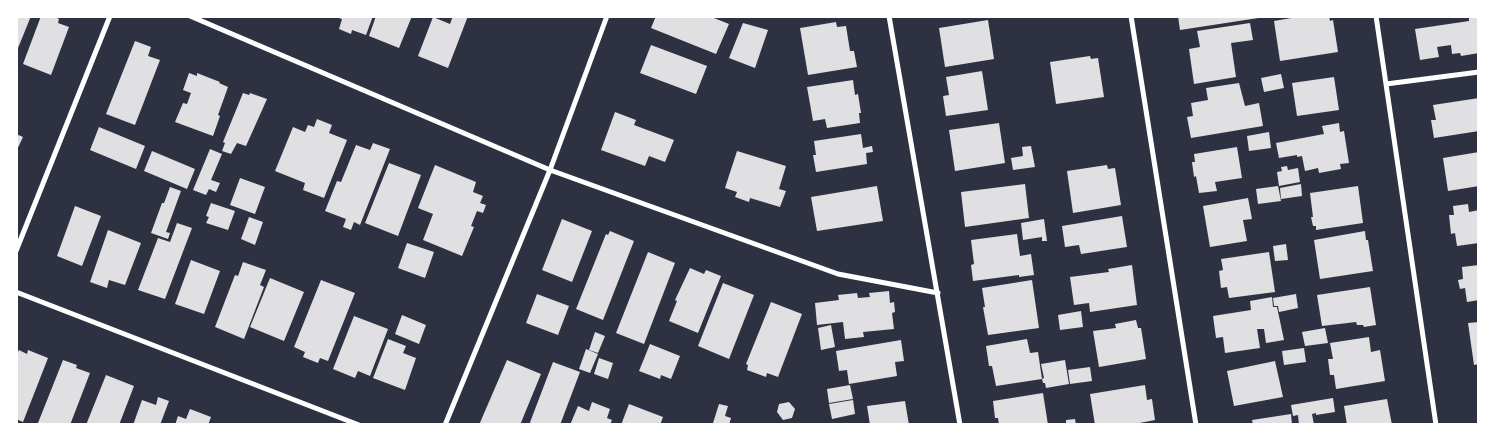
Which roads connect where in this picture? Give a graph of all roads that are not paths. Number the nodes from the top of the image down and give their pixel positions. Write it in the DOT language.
graph roads {
  1 [pos="110,16"];
  2 [pos="190,16"];
  3 [pos="607,16"];
  4 [pos="889,16"];
  5 [pos="1131,16"];
  6 [pos="1376,16"];
  7 [pos="1479,72"];
  8 [pos="1386,84"];
  9 [pos="550,170"];
  10 [pos="16,251"];
  11 [pos="16,292"];
  12 [pos="938,293"];
  13 [pos="359,425"];
  14 [pos="445,425"];
  15 [pos="960,425"];
  16 [pos="1196,425"];
  17 [pos="1436,425"];
  1 -- 10 [label="street"];
  2 -- 9 [label="street"];
  3 -- 9 [label="street"];
  4 -- 12 [label="street"];
  5 -- 16 [label="street"];
  6 -- 8 [label="street"];
  7 -- 8 [label="street"];
  8 -- 17 [label="street"];
  9 -- 12 [label="street"];
  9 -- 14 [label="street"];
  11 -- 13 [label="street"];
  12 -- 15 [label="street"];
}
